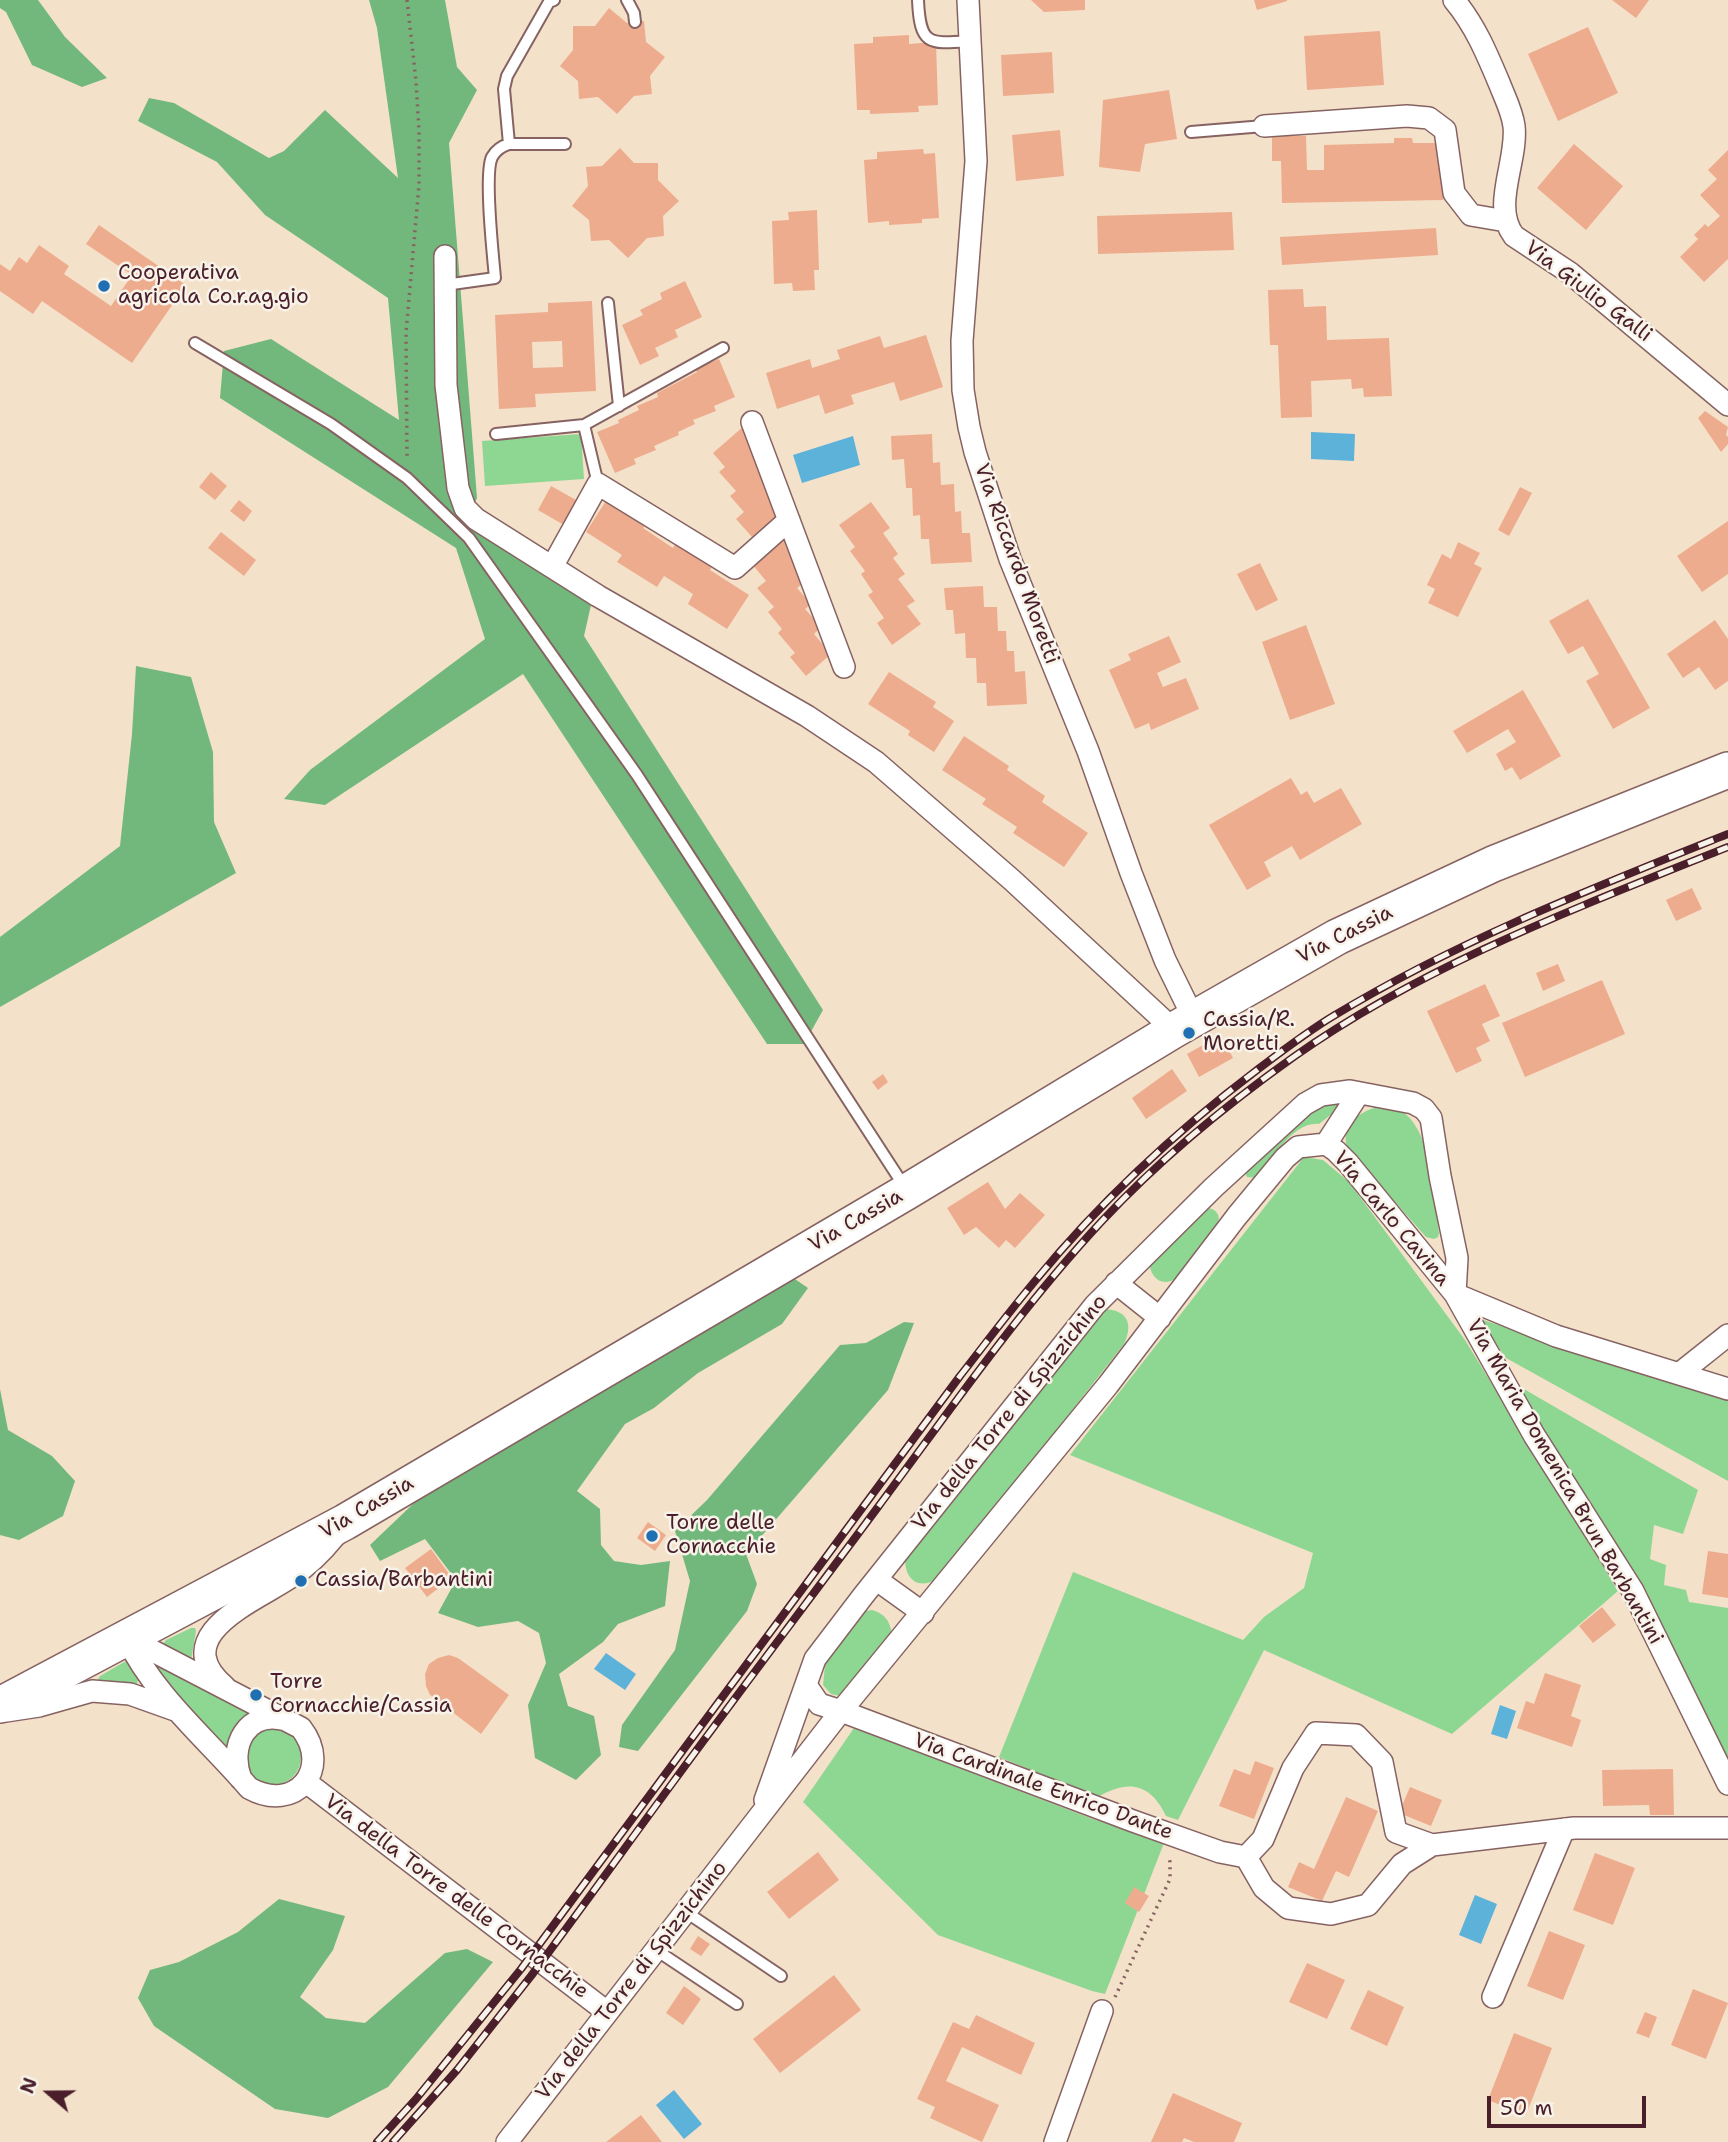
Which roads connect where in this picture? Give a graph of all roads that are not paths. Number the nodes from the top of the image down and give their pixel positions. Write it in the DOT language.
graph roads {
  1 [pos="554,0"];
  2 [pos="627,0"];
  3 [pos="918,0"];
  4 [pos="968,0"];
  5 [pos="1454,0"];
  6 [pos="635,22"];
  7 [pos="970,41"];
  8 [pos="1264,126"];
  9 [pos="1191,132"];
  10 [pos="509,144"];
  11 [pos="565,144"];
  12 [pos="1506,220"];
  13 [pos="445,256"];
  14 [pos="445,285"];
  15 [pos="608,303"];
  16 [pos="195,343"];
  17 [pos="723,348"];
  18 [pos="1728,405"];
  19 [pos="619,406"];
  20 [pos="752,422"];
  21 [pos="584,425"];
  22 [pos="496,434"];
  23 [pos="598,484"];
  24 [pos="789,520"];
  25 [pos="552,567"];
  26 [pos="844,667"];
  27 [pos="1728,770"];
  28 [pos="1184,1024"];
  29 [pos="1359,1093"];
  30 [pos="1326,1144"];
  31 [pos="1214,1187"];
  32 [pos="908,1191"];
  33 [pos="1237,1216"];
  34 [pos="1116,1283"];
  35 [pos="1455,1294"];
  36 [pos="1160,1318"];
  37 [pos="1728,1335"];
  38 [pos="1679,1374"];
  39 [pos="1728,1389"];
  40 [pos="345,1522"];
  41 [pos="877,1580"];
  42 [pos="923,1613"];
  43 [pos="126,1637"];
  44 [pos="806,1685"];
  45 [pos="232,1692"];
  46 [pos="0,1705"];
  47 [pos="176,1710"];
  48 [pos="0,1711"];
  49 [pos="841,1711"];
  50 [pos="291,1721"];
  51 [pos="241,1779"];
  52 [pos="306,1782"];
  53 [pos="1728,1784"];
  54 [pos="758,1821"];
  55 [pos="1728,1828"];
  56 [pos="1564,1829"];
  57 [pos="1432,1845"];
  58 [pos="1246,1857"];
  59 [pos="686,1912"];
  60 [pos="656,1950"];
  61 [pos="781,1976"];
  62 [pos="1493,1997"];
  63 [pos="737,2004"];
  64 [pos="1101,2011"];
  65 [pos="607,2012"];
  66 [pos="507,2142"];
  67 [pos="1055,2142"];
  1 -- 10 [label="lane"];
  2 -- 6 [label="lane"];
  3 -- 7 [label="lane"];
  4 -- 7 [label="street, Via Riccardo Moretti"];
  5 -- 12 [label="street"];
  7 -- 28 [label="street, Via Riccardo Moretti"];
  8 -- 9 [label="lane"];
  8 -- 12 [label="street"];
  10 -- 11 [label="lane"];
  10 -- 14 [label="lane"];
  12 -- 18 [label="street, Via Giulio Galli"];
  13 -- 14 [label="street"];
  14 -- 25 [label="street"];
  15 -- 19 [label="lane"];
  16 -- 32 [label="lane"];
  17 -- 19 [label="lane"];
  19 -- 21 [label="lane"];
  20 -- 24 [label="street"];
  21 -- 22 [label="lane"];
  21 -- 23 [label="lane"];
  23 -- 24 [label="street"];
  23 -- 25 [label="street"];
  24 -- 26 [label="street"];
  25 -- 28 [label="street"];
  27 -- 28 [label="main road, Via Cassia"];
  28 -- 32 [label="main road, Via Cassia"];
  29 -- 30 [label="street"];
  29 -- 31 [label="street, Via della Torre di Spizzichino"];
  29 -- 35 [label="street, Via della Torre di Spizzichino"];
  30 -- 33 [label="street, Via della Torre di Spizzichino"];
  30 -- 35 [label="street, Via Carlo Cavina"];
  31 -- 33 [label="street"];
  31 -- 34 [label="street, Via della Torre di Spizzichino"];
  32 -- 40 [label="main road, Via Cassia"];
  33 -- 36 [label="street, Via della Torre di Spizzichino"];
  34 -- 36 [label="street"];
  34 -- 41 [label="street, Via della Torre di Spizzichino"];
  35 -- 38 [label="street"];
  35 -- 53 [label="street, Via Maria Domenica Brun Barbantini"];
  36 -- 42 [label="street, Via della Torre di Spizzichino"];
  37 -- 38 [label="street"];
  38 -- 39 [label="street"];
  40 -- 43 [label="main road, Via Cassia"];
  40 -- 45 [label="street"];
  41 -- 42 [label="street"];
  41 -- 44 [label="street, Via della Torre di Spizzichino"];
  42 -- 49 [label="street, Via della Torre di Spizzichino"];
  43 -- 45 [label="street, Via della Torre delle Cornacchie"];
  43 -- 46 [label="main road, Via Cassia"];
  43 -- 47 [label="street, Via della Torre delle Cornacchie"];
  44 -- 49 [label="street, Via Cardinale Enrico Dante"];
  44 -- 54 [label="street, Via della Torre di Spizzichino"];
  45 -- 50 [label="street, Via della Torre delle Cornacchie"];
  47 -- 48 [label="street"];
  47 -- 51 [label="street, Via della Torre delle Cornacchie"];
  49 -- 54 [label="street, Via della Torre di Spizzichino"];
  49 -- 58 [label="street, Via Cardinale Enrico Dante"];
  50 -- 51 [label="street"];
  50 -- 52 [label="street, Via della Torre delle Cornacchie"];
  51 -- 52 [label="street, Via della Torre delle Cornacchie"];
  52 -- 65 [label="street, Via della Torre delle Cornacchie"];
  54 -- 59 [label="street, Via della Torre di Spizzichino"];
  55 -- 56 [label="street"];
  56 -- 57 [label="street"];
  56 -- 62 [label="street"];
  57 -- 58 [label="street"];
  57 -- 58 [label="street"];
  59 -- 60 [label="street, Via della Torre di Spizzichino"];
  59 -- 61 [label="lane"];
  60 -- 63 [label="lane"];
  60 -- 65 [label="street, Via della Torre di Spizzichino"];
  64 -- 67 [label="street"];
  65 -- 66 [label="street, Via della Torre di Spizzichino"];
}
